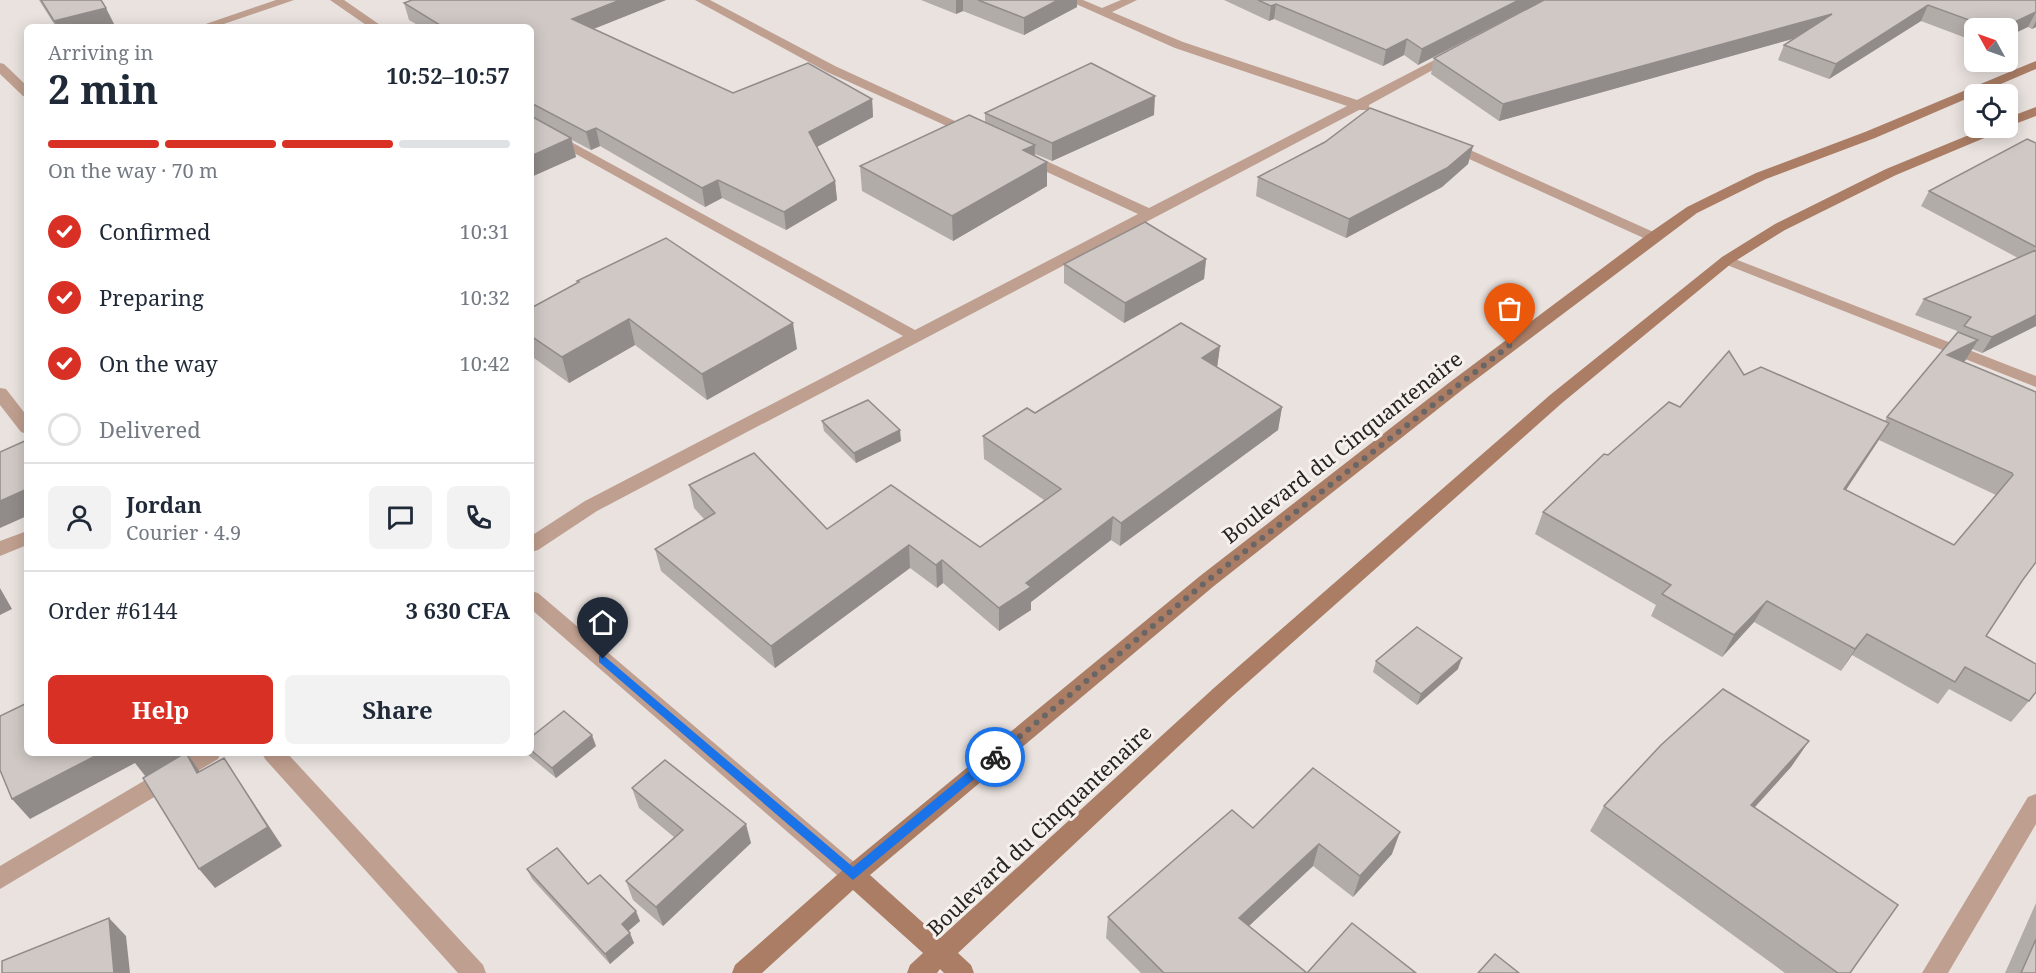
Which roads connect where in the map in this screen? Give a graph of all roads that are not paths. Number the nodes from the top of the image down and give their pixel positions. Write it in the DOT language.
graph roads {
  1 [pos="288,0"];
  2 [pos="336,0"];
  3 [pos="701,0"];
  4 [pos="1073,0"];
  5 [pos="1131,0"];
  6 [pos="1102,12"];
  7 [pos="212,24"];
  8 [pos="372,24"];
  9 [pos="1464,49"];
  10 [pos="2036,65"];
  11 [pos="0,67"];
  12 [pos="24,87"];
  13 [pos="0,91"];
  14 [pos="1359,104"];
  15 [pos="2036,111"];
  16 [pos="1381,114"];
  17 [pos="2018,118"];
  18 [pos="534,126"];
  19 [pos="1972,138"];
  20 [pos="1435,139"];
  21 [pos="991,141"];
  22 [pos="1012,151"];
  23 [pos="1150,214"];
  24 [pos="1653,237"];
  25 [pos="1727,260"];
  26 [pos="915,336"];
  27 [pos="2036,382"];
  28 [pos="0,393"];
  29 [pos="24,424"];
  30 [pos="24,539"];
  31 [pos="534,543"];
  32 [pos="0,549"];
  33 [pos="534,601"];
  34 [pos="205,756"];
  35 [pos="276,756"];
  36 [pos="2036,804"];
  37 [pos="853,875"];
  38 [pos="0,878"];
  39 [pos="939,952"];
  40 [pos="474,973"];
  41 [pos="744,973"];
  42 [pos="919,973"];
  43 [pos="962,973"];
  44 [pos="1934,973"];
  1 -- 7 [label="street"];
  2 -- 8 [label="street"];
  3 -- 21 [label="street"];
  4 -- 6 [label="street"];
  5 -- 6 [label="street"];
  6 -- 14 [label="street"];
  9 -- 14 [label="street"];
  10 -- 24 [label="main road, Boulevard du Cinquantenaire"];
  11 -- 12 [label="street"];
  12 -- 13 [label="street"];
  14 -- 16 [label="street"];
  14 -- 23 [label="street"];
  15 -- 17 [label="main road"];
  18 -- 26 [label="street"];
  19 -- 25 [label="main road, Boulevard du Cinquantenaire"];
  20 -- 24 [label="street"];
  22 -- 23 [label="street"];
  23 -- 26 [label="street"];
  24 -- 37 [label="main road, Boulevard du Cinquantenaire"];
  25 -- 27 [label="street"];
  25 -- 39 [label="main road, Boulevard du Cinquantenaire"];
  26 -- 31 [label="street"];
  28 -- 29 [label="street"];
  30 -- 32 [label="street"];
  33 -- 37 [label="street"];
  34 -- 38 [label="street"];
  35 -- 40 [label="street"];
  36 -- 44 [label="street"];
  37 -- 39 [label="main road"];
  37 -- 41 [label="main road, Boulevard du Cinquantenaire"];
  39 -- 42 [label="main road, Boulevard du Cinquantenaire"];
  39 -- 43 [label="main road"];
}
